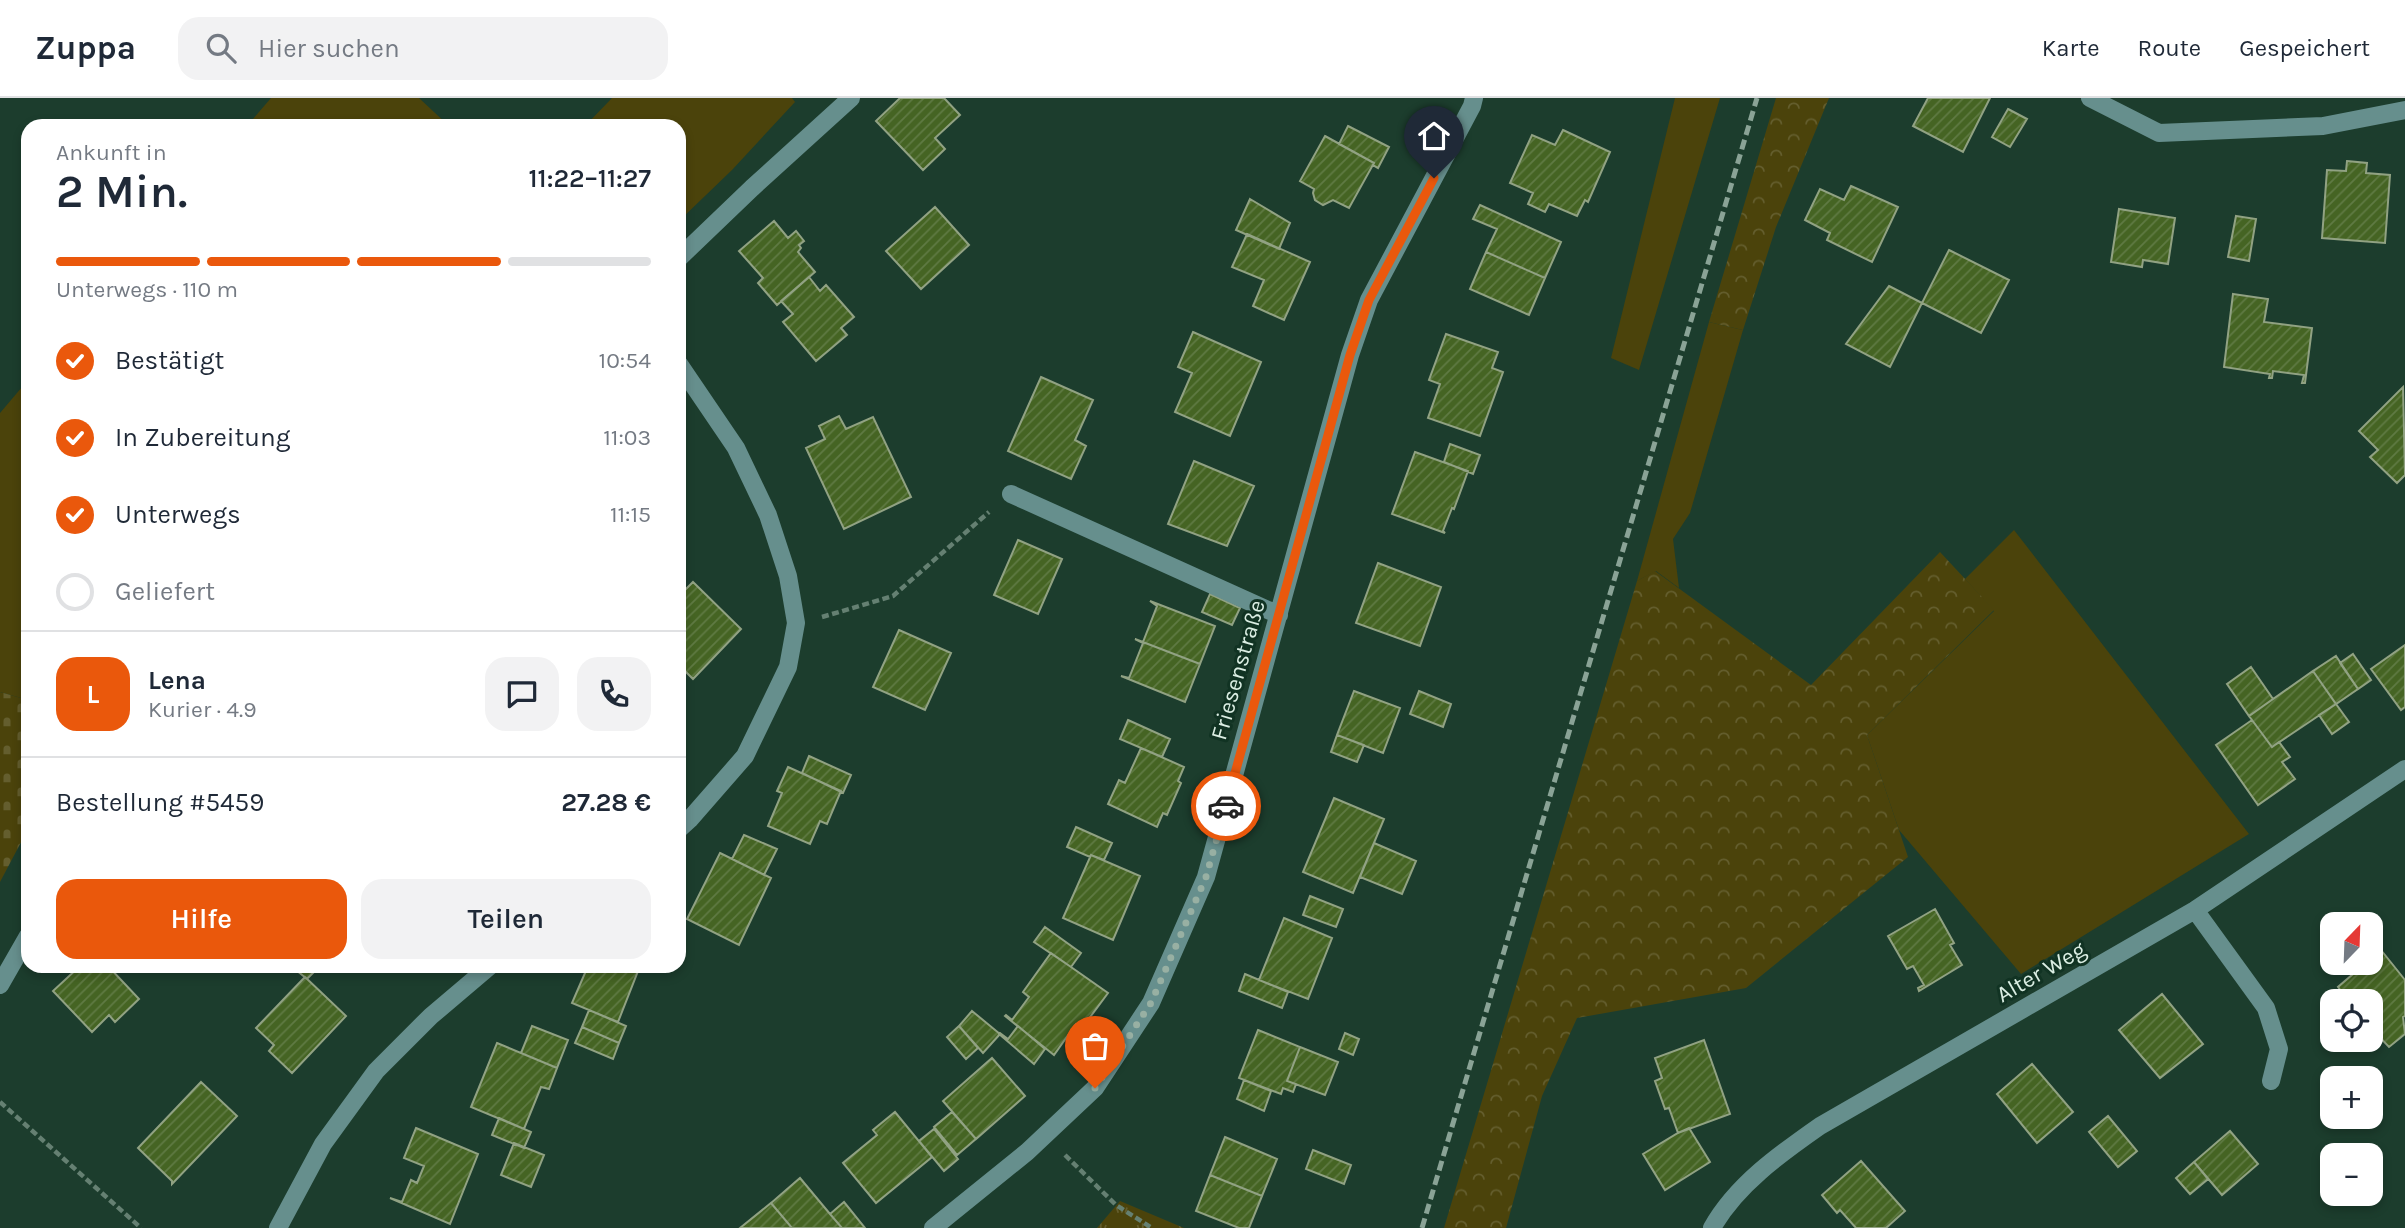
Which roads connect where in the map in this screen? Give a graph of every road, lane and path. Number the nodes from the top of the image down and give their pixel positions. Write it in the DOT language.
graph roads {
  1 [pos="851,98"];
  2 [pos="1474,98"];
  3 [pos="2090,98"];
  4 [pos="2405,110"];
  5 [pos="686,251"];
  6 [pos="686,374"];
  7 [pos="1011,494"];
  8 [pos="990,510"];
  9 [pos="831,615"];
  10 [pos="1279,615"];
  11 [pos="2405,769"];
  12 [pos="686,821"];
  13 [pos="2195,910"];
  14 [pos="21,948"];
  15 [pos="482,973"];
  16 [pos="0,985"];
  17 [pos="2272,1081"];
  18 [pos="0,1102"];
  19 [pos="1044,1135"];
  20 [pos="141,1228"];
  21 [pos="278,1228"];
  22 [pos="933,1228"];
  23 [pos="1152,1228"];
  24 [pos="1712,1228"];
  1 -- 5 [label="street"];
  2 -- 10 [label="street, Friesenstraße"];
  3 -- 4 [label="street"];
  6 -- 12 [label="street"];
  7 -- 10 [label="street"];
  8 -- 9 [label="path"];
  10 -- 19 [label="street, Friesenstraße"];
  11 -- 13 [label="street, Alter Weg"];
  13 -- 17 [label="street"];
  13 -- 24 [label="street, Alter Weg"];
  14 -- 16 [label="street"];
  15 -- 21 [label="street"];
  18 -- 20 [label="path"];
  19 -- 22 [label="street, Friesenstraße"];
  19 -- 23 [label="path"];
}
